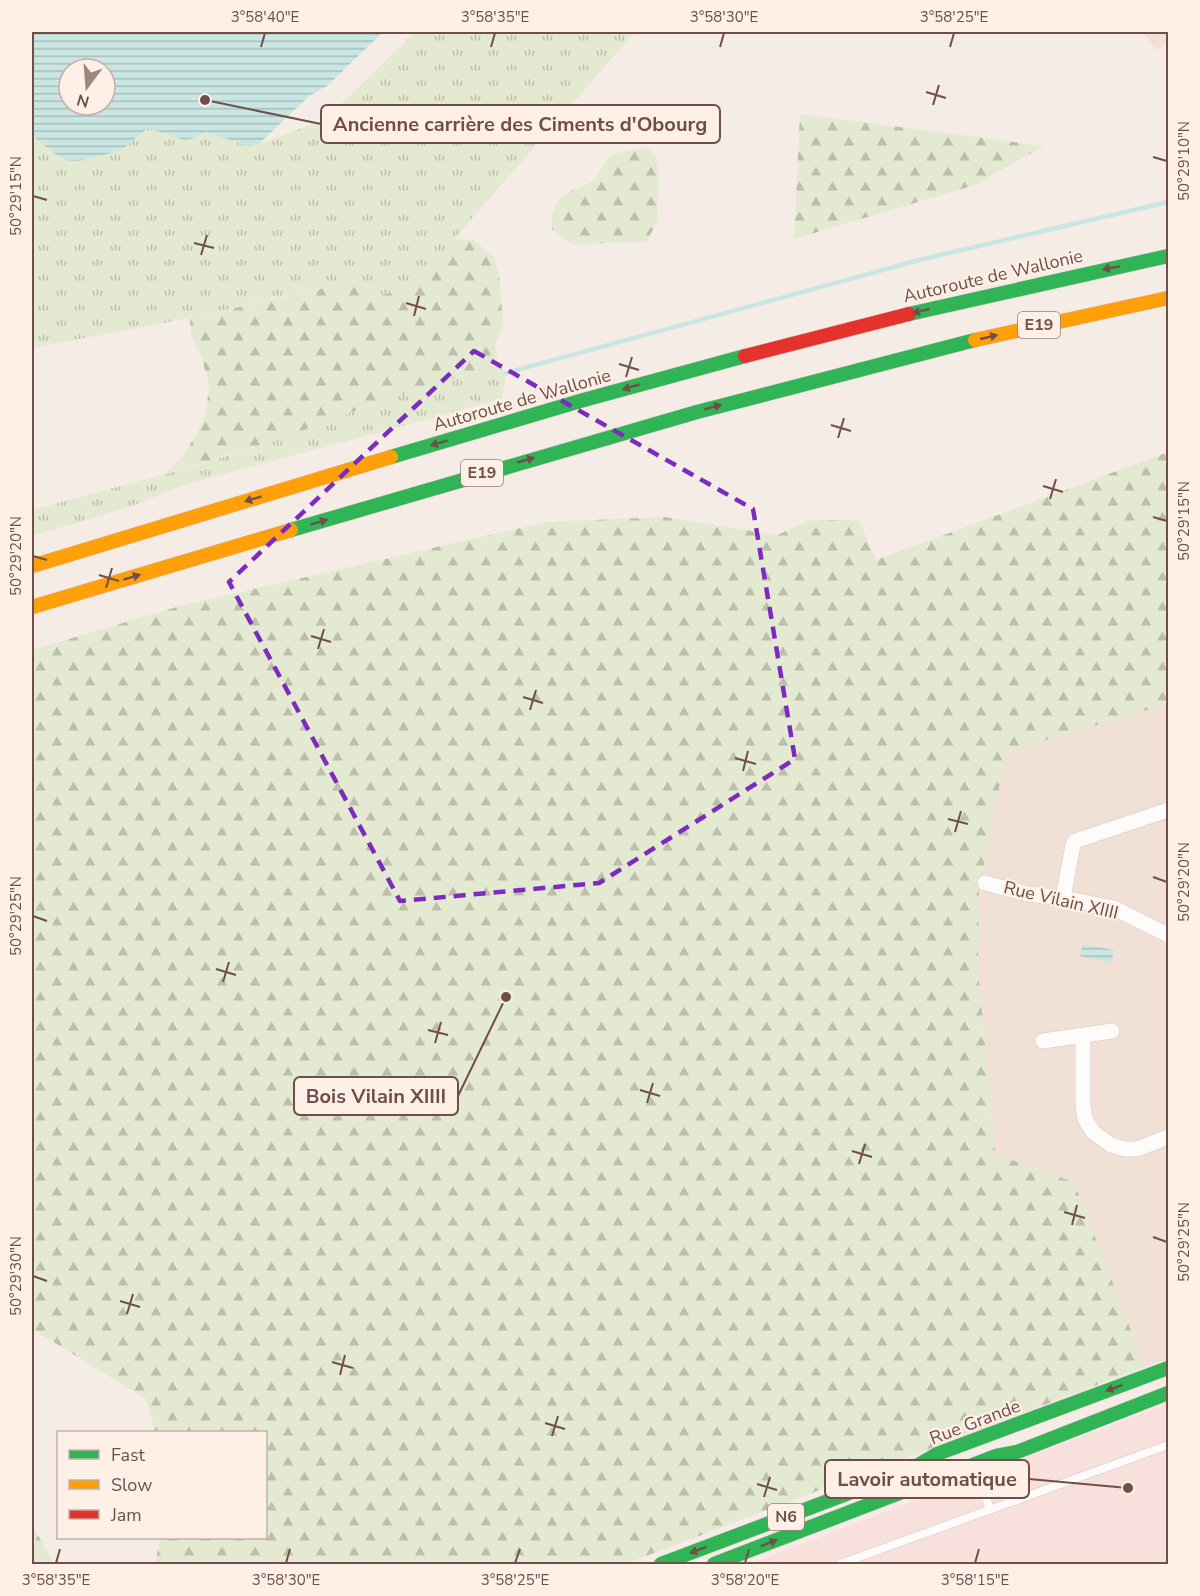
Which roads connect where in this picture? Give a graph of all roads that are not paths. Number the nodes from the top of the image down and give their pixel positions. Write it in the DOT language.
graph roads {
  1 [pos="1168,256"];
  2 [pos="1168,298"];
  3 [pos="81,552"];
  4 [pos="32,554"];
  5 [pos="32,566"];
  6 [pos="56,600"];
  7 [pos="32,607"];
  8 [pos="32,615"];
  9 [pos="1168,810"];
  10 [pos="985,883"];
  11 [pos="1063,898"];
  12 [pos="1168,935"];
  13 [pos="1112,1032"];
  14 [pos="1083,1037"];
  15 [pos="1043,1041"];
  16 [pos="1168,1137"];
  17 [pos="1168,1368"];
  18 [pos="1168,1393"];
  19 [pos="996,1432"];
  20 [pos="1168,1445"];
  21 [pos="981,1448"];
  22 [pos="1017,1452"];
  23 [pos="976,1460"];
  24 [pos="1017,1500"];
  25 [pos="990,1510"];
  26 [pos="661,1564"];
  27 [pos="714,1564"];
  28 [pos="840,1564"];
  1 -- 3 [label="main road, Autoroute de Wallonie / E19, one-way"];
  6 -- 2 [label="main road, E19, one-way"];
  3 -- 4 [label="main road"];
  3 -- 5 [label="main road, Autoroute de Wallonie / E19"];
  6 -- 7 [label="main road, E19"];
  6 -- 8 [label="main road"];
  9 -- 11 [label="street"];
  10 -- 11 [label="street, Rue Vilain XIIII"];
  11 -- 12 [label="street, Rue Vilain XIIII"];
  13 -- 14 [label="street"];
  14 -- 15 [label="street"];
  14 -- 16 [label="street"];
  17 -- 19 [label="main road, Rue Grande / N6, one-way"];
  18 -- 22 [label="main road, N6"];
  19 -- 21 [label="lane"];
  19 -- 26 [label="main road, Rue Grande / N6, one-way"];
  20 -- 24 [label="lane"];
  22 -- 23 [label="main road, N6"];
  22 -- 24 [label="lane"];
  23 -- 25 [label="lane"];
  27 -- 23 [label="main road, N6, one-way"];
  24 -- 25 [label="lane"];
  25 -- 28 [label="lane"];
}
